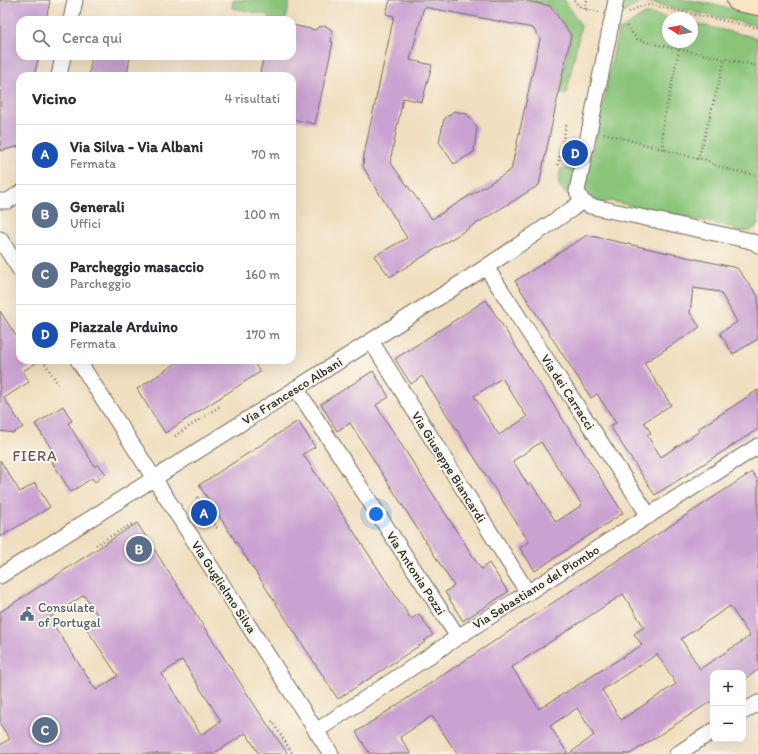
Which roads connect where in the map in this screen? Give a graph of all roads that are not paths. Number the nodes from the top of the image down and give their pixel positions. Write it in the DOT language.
graph roads {
  1 [pos="75,0"];
  2 [pos="616,0"];
  3 [pos="738,0"];
  4 [pos="758,4"];
  5 [pos="72,16"];
  6 [pos="62,60"];
  7 [pos="60,72"];
  8 [pos="16,196"];
  9 [pos="582,201"];
  10 [pos="0,202"];
  11 [pos="0,239"];
  12 [pos="758,245"];
  13 [pos="16,264"];
  14 [pos="486,267"];
  15 [pos="371,342"];
  16 [pos="81,364"];
  17 [pos="296,388"];
  18 [pos="758,446"];
  19 [pos="154,478"];
  20 [pos="649,516"];
  21 [pos="0,576"];
  22 [pos="528,593"];
  23 [pos="458,637"];
  24 [pos="758,703"];
  25 [pos="746,710"];
  26 [pos="316,731"];
  27 [pos="710,733"];
  28 [pos="331,754"];
  29 [pos="677,754"];
  1 -- 5 [label="street"];
  2 -- 9 [label="street"];
  3 -- 4 [label="main road"];
  6 -- 7 [label="street"];
  8 -- 10 [label="street"];
  9 -- 12 [label="street"];
  9 -- 14 [label="street, Via Francesco Albani"];
  11 -- 13 [label="street"];
  14 -- 15 [label="street, Via Francesco Albani"];
  14 -- 20 [label="street, Via dei Carracci"];
  15 -- 17 [label="street, Via Francesco Albani"];
  15 -- 22 [label="street, Via Giuseppe Biancardi"];
  16 -- 19 [label="street, Via Guglielmo Silva"];
  17 -- 19 [label="street, Via Francesco Albani"];
  17 -- 23 [label="street, Via Antonia Pozzi"];
  18 -- 20 [label="street, Via Sebastiano del Piombo"];
  19 -- 21 [label="street, Via Francesco Albani"];
  19 -- 26 [label="street, Via Guglielmo Silva"];
  20 -- 22 [label="street, Via Sebastiano del Piombo"];
  22 -- 23 [label="street, Via Sebastiano del Piombo"];
  23 -- 26 [label="street, Via Sebastiano del Piombo"];
  24 -- 25 [label="street"];
  26 -- 28 [label="street, Via Guglielmo Silva"];
  27 -- 29 [label="street"];
}
